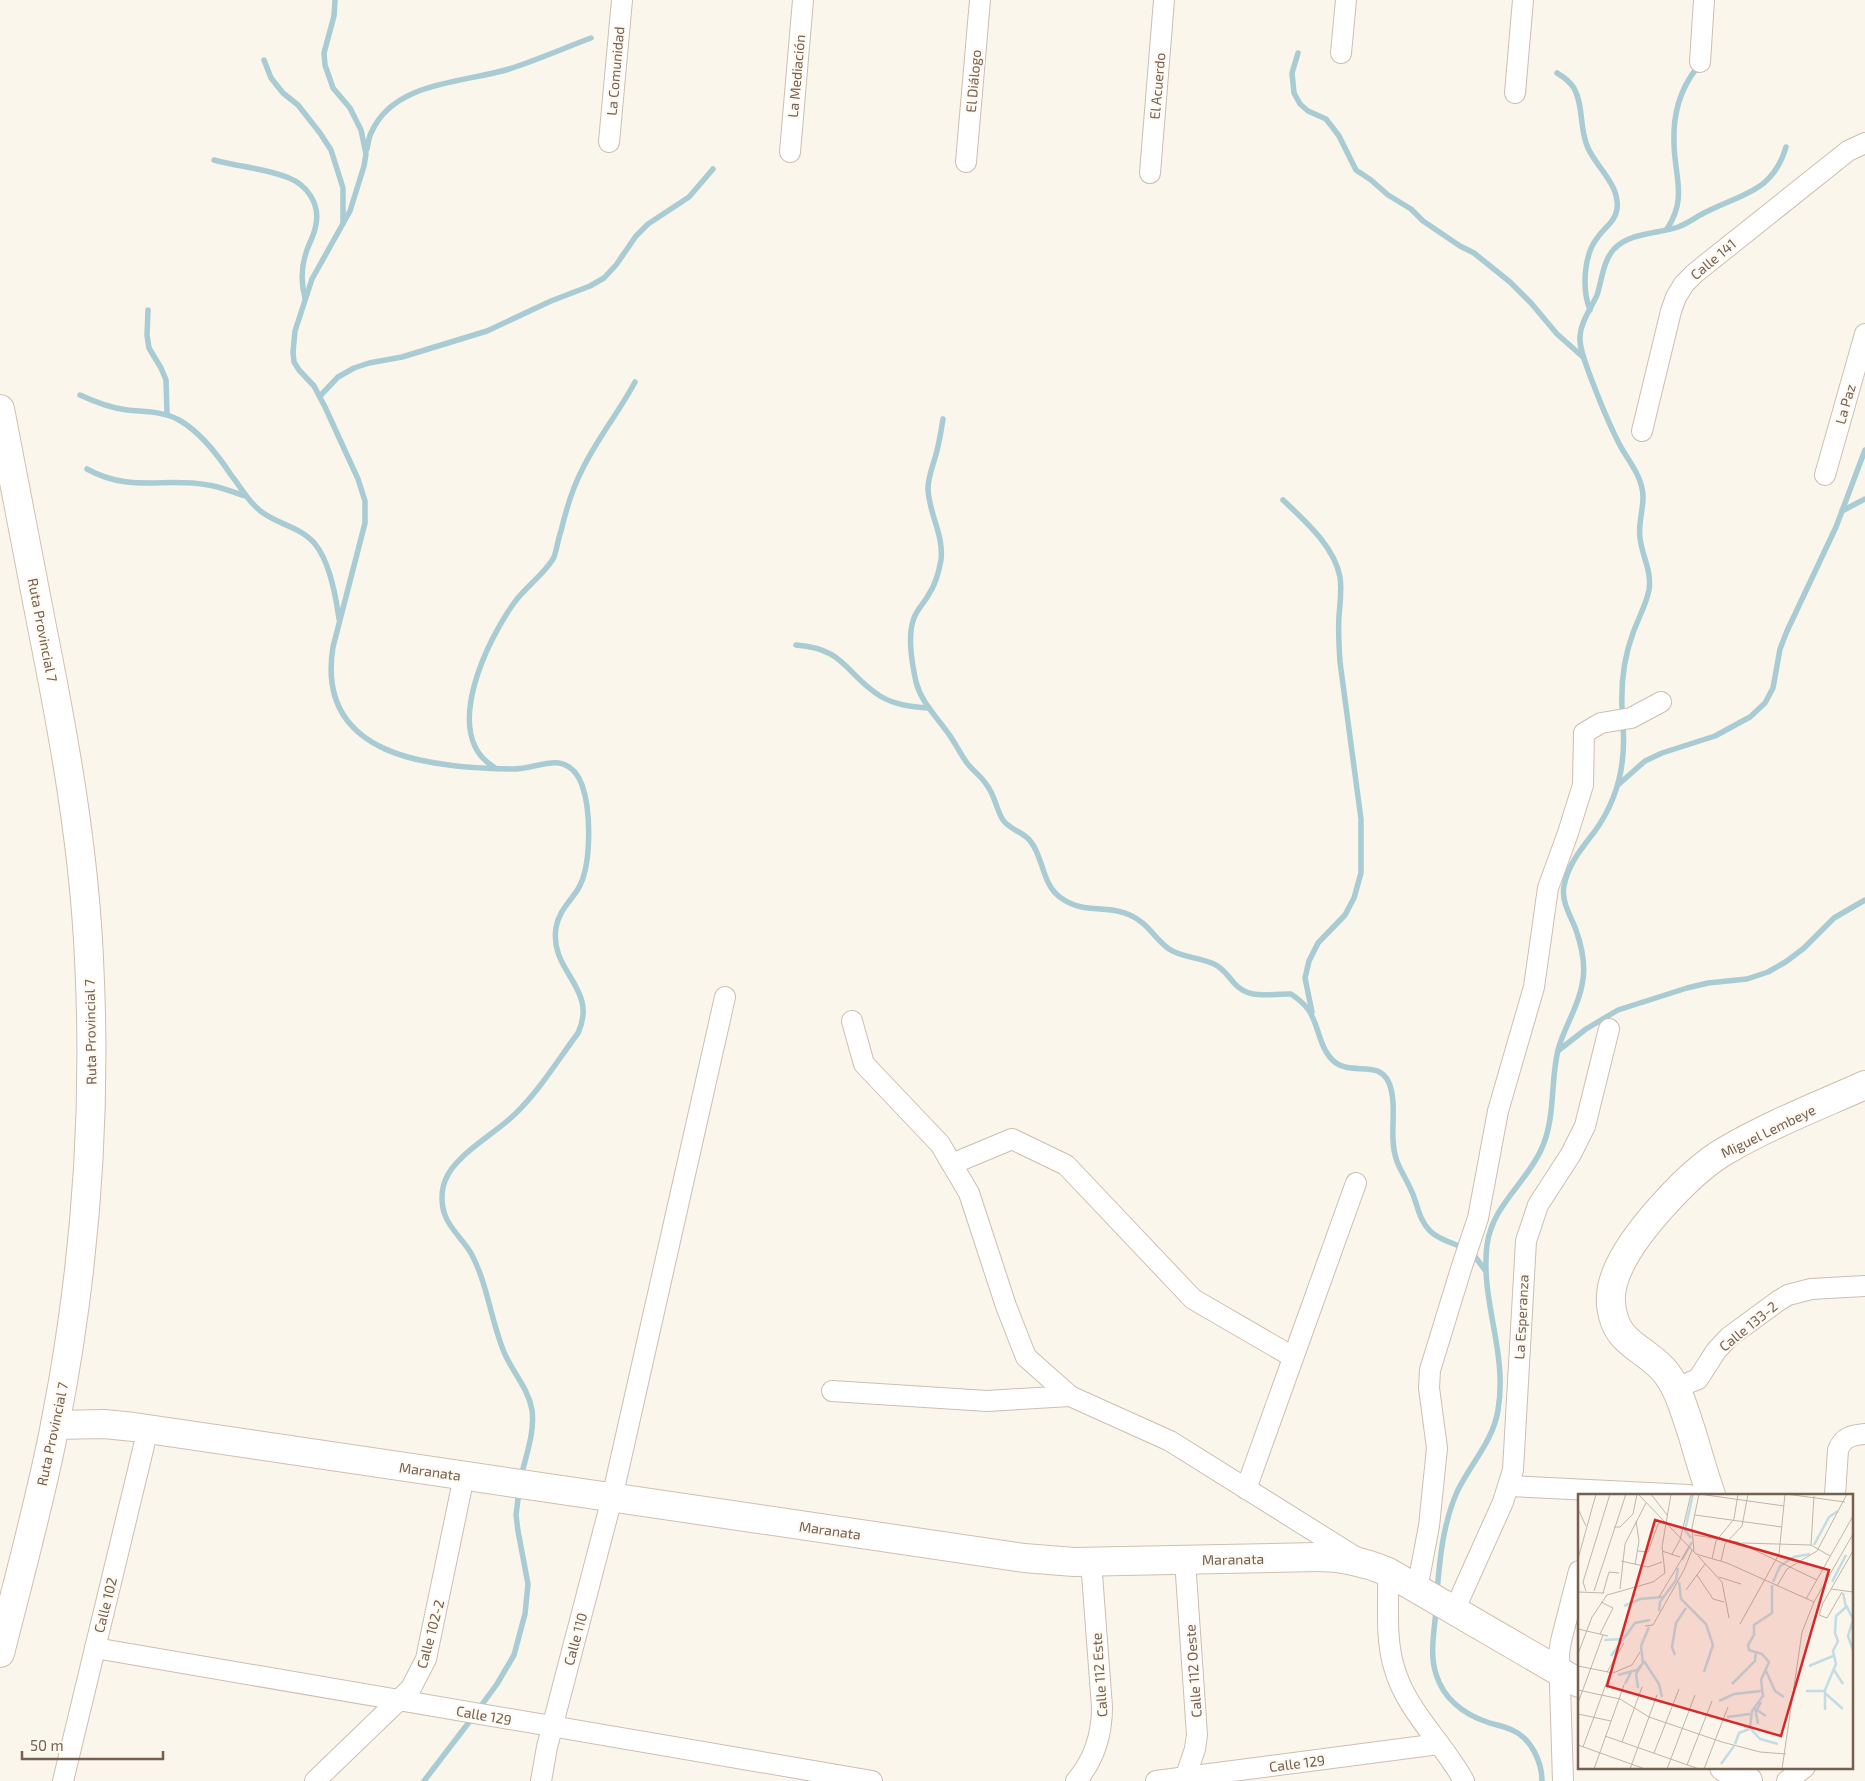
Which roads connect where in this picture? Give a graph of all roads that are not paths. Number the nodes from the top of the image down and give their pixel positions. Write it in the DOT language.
graph roads {
  1 [pos="622,0"];
  2 [pos="803,0"];
  3 [pos="980,0"];
  4 [pos="1164,0"];
  5 [pos="1346,0"];
  6 [pos="1523,0"];
  7 [pos="1704,0"];
  8 [pos="1341,53"];
  9 [pos="1700,62"];
  10 [pos="1515,93"];
  11 [pos="609,142"];
  12 [pos="1865,143"];
  13 [pos="790,152"];
  14 [pos="966,162"];
  15 [pos="1150,173"];
  16 [pos="1865,334"];
  17 [pos="0,409"];
  18 [pos="1642,431"];
  19 [pos="1824,475"];
  20 [pos="1661,702"];
  21 [pos="725,997"];
  22 [pos="852,1021"];
  23 [pos="1609,1029"];
  24 [pos="1865,1086"];
  25 [pos="952,1164"];
  26 [pos="1356,1183"];
  27 [pos="1865,1286"];
  28 [pos="1293,1357"];
  29 [pos="1676,1388"];
  30 [pos="832,1391"];
  31 [pos="1070,1396"];
  32 [pos="55,1425"];
  33 [pos="148,1429"];
  34 [pos="1865,1434"];
  35 [pos="464,1476"];
  36 [pos="1509,1486"];
  37 [pos="1246,1489"];
  38 [pos="1599,1493"];
  39 [pos="1644,1494"];
  40 [pos="1711,1494"];
  41 [pos="1835,1494"];
  42 [pos="612,1498"];
  43 [pos="1185,1560"];
  44 [pos="1091,1562"];
  45 [pos="1376,1568"];
  46 [pos="1578,1575"];
  47 [pos="1417,1589"];
  48 [pos="1454,1611"];
  49 [pos="95,1648"];
  50 [pos="0,1653"];
  51 [pos="1569,1677"];
  52 [pos="399,1700"];
  53 [pos="552,1726"];
  54 [pos="1439,1744"];
  55 [pos="1804,1768"];
  56 [pos="1185,1779"];
  57 [pos="62,1781"];
  58 [pos="315,1781"];
  59 [pos="541,1781"];
  60 [pos="872,1781"];
  61 [pos="1076,1781"];
  62 [pos="1156,1781"];
  63 [pos="1464,1781"];
  64 [pos="1563,1781"];
  65 [pos="1787,1781"];
  1 -- 11 [label="street, La Comunidad"];
  2 -- 13 [label="street, La Mediación"];
  3 -- 14 [label="street, El Diálogo"];
  4 -- 15 [label="street, El Acuerdo"];
  5 -- 8 [label="street"];
  6 -- 10 [label="street"];
  7 -- 9 [label="street"];
  12 -- 18 [label="street, Calle 141"];
  16 -- 19 [label="street, La Paz"];
  17 -- 32 [label="street, Ruta Provincial 7"];
  20 -- 47 [label="street"];
  21 -- 42 [label="street, Calle 110"];
  22 -- 25 [label="street"];
  23 -- 36 [label="street, La Esperanza"];
  24 -- 29 [label="street, Miguel Lembeye"];
  25 -- 28 [label="street"];
  25 -- 31 [label="street"];
  26 -- 28 [label="street"];
  27 -- 29 [label="street, Calle 133-2"];
  28 -- 37 [label="street"];
  29 -- 40 [label="street, Miguel Lembeye"];
  30 -- 31 [label="street"];
  31 -- 37 [label="street"];
  32 -- 33 [label="street, Maranata"];
  32 -- 50 [label="street, Ruta Provincial 7"];
  33 -- 35 [label="street, Maranata"];
  33 -- 49 [label="street, Calle 102"];
  34 -- 41 [label="street"];
  35 -- 42 [label="street, Maranata"];
  35 -- 52 [label="street, Calle 102-2"];
  36 -- 38 [label="street"];
  36 -- 48 [label="street, La Esperanza"];
  37 -- 45 [label="street"];
  38 -- 39 [label="street"];
  42 -- 44 [label="street, Maranata"];
  42 -- 53 [label="street, Calle 110"];
  43 -- 44 [label="street, Maranata"];
  43 -- 45 [label="street, Maranata"];
  43 -- 56 [label="street, Calle 112 Oeste"];
  44 -- 61 [label="street, Calle 112 Este"];
  45 -- 47 [label="street, Maranata"];
  45 -- 54 [label="street"];
  46 -- 51 [label="street"];
  47 -- 48 [label="street, Maranata"];
  48 -- 51 [label="street, Maranata"];
  49 -- 52 [label="street, Calle 129"];
  49 -- 57 [label="street, Calle 102"];
  51 -- 64 [label="street"];
  52 -- 53 [label="street, Calle 129"];
  52 -- 58 [label="street, Calle 102-2"];
  53 -- 59 [label="street, Calle 110"];
  53 -- 60 [label="street, Calle 129"];
  54 -- 56 [label="street, Calle 129"];
  54 -- 63 [label="street"];
  55 -- 65 [label="street"];
  56 -- 62 [label="street, Calle 129"];
}
